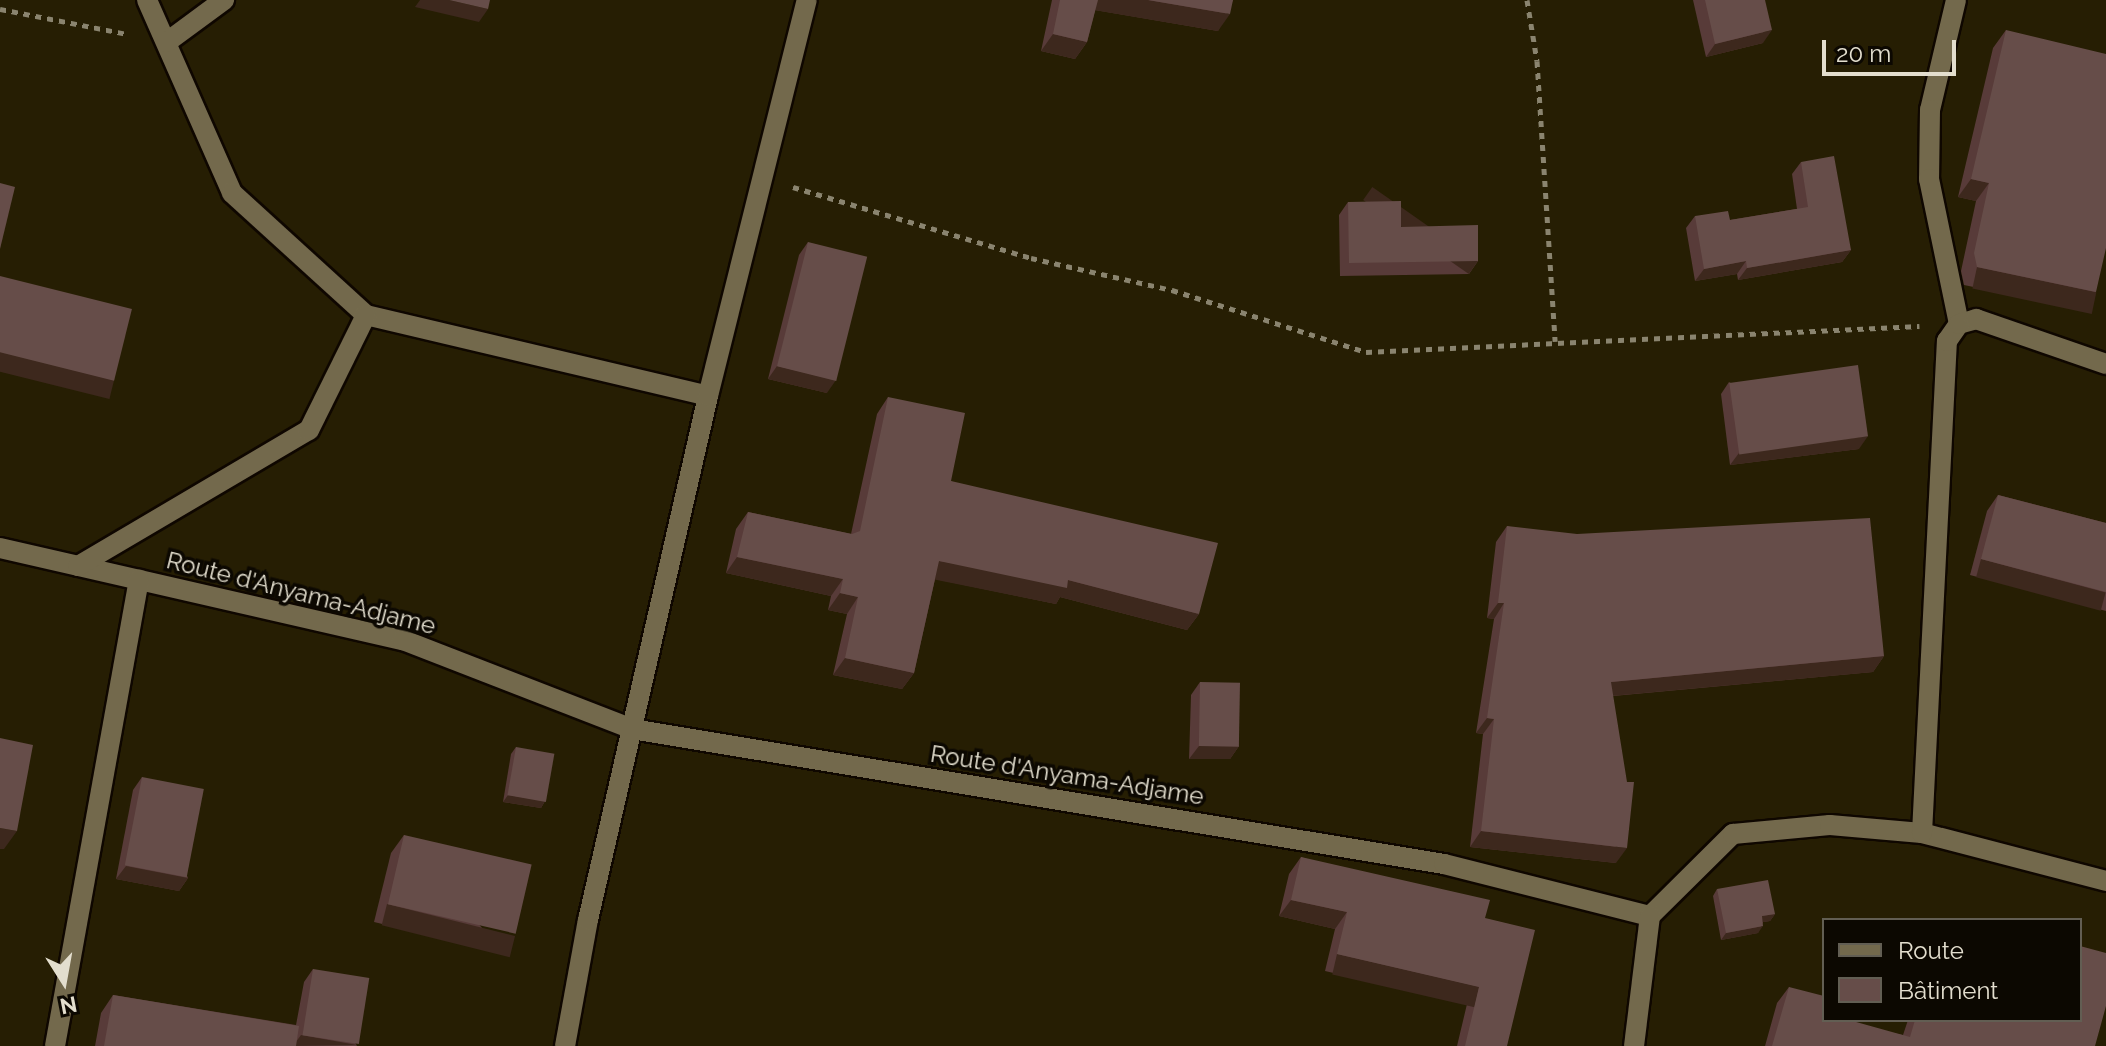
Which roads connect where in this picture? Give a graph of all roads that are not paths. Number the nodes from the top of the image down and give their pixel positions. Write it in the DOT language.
graph roads {
  1 [pos="147,0"];
  2 [pos="224,0"];
  3 [pos="807,0"];
  4 [pos="1956,0"];
  5 [pos="167,42"];
  6 [pos="366,315"];
  7 [pos="1959,324"];
  8 [pos="2106,364"];
  9 [pos="708,396"];
  10 [pos="0,548"];
  11 [pos="78,566"];
  12 [pos="139,580"];
  13 [pos="632,729"];
  14 [pos="1922,833"];
  15 [pos="2106,881"];
  16 [pos="1650,916"];
  17 [pos="55,1046"];
  18 [pos="565,1046"];
  19 [pos="1634,1046"];
  1 -- 5 [label="street"];
  2 -- 5 [label="street"];
  3 -- 9 [label="street"];
  4 -- 7 [label="street"];
  5 -- 6 [label="street"];
  6 -- 9 [label="street"];
  6 -- 11 [label="street"];
  7 -- 8 [label="street"];
  7 -- 14 [label="street"];
  9 -- 13 [label="street"];
  10 -- 11 [label="street, Route d'Anyama-Adjame"];
  11 -- 12 [label="street, Route d'Anyama-Adjame"];
  12 -- 13 [label="street, Route d'Anyama-Adjame"];
  12 -- 17 [label="street"];
  13 -- 16 [label="street, Route d'Anyama-Adjame"];
  13 -- 18 [label="street"];
  14 -- 15 [label="street"];
  14 -- 16 [label="street"];
  16 -- 19 [label="street"];
}
